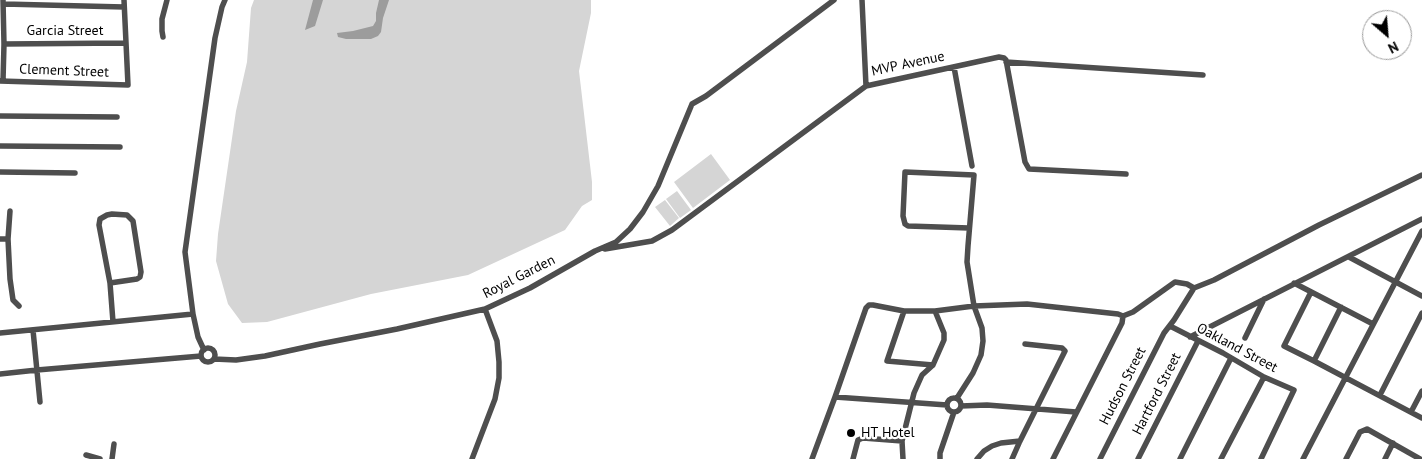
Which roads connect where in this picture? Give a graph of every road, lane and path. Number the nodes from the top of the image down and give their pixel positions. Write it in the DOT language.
graph roads {
  1 [pos="167,0"];
  2 [pos="225,0"];
  3 [pos="834,0"];
  4 [pos="862,0"];
  5 [pos="3,2"];
  6 [pos="124,3"];
  7 [pos="163,37"];
  8 [pos="126,43"];
  9 [pos="4,44"];
  10 [pos="1006,62"];
  11 [pos="954,67"];
  12 [pos="1203,75"];
  13 [pos="1,81"];
  14 [pos="866,86"];
  15 [pos="0,116"];
  16 [pos="117,117"];
  17 [pos="0,146"];
  18 [pos="120,147"];
  19 [pos="972,166"];
  20 [pos="0,172"];
  21 [pos="75,173"];
  22 [pos="1126,174"];
  23 [pos="1422,175"];
  24 [pos="10,211"];
  25 [pos="1422,219"];
  26 [pos="969,228"];
  27 [pos="1422,231"];
  28 [pos="8,238"];
  29 [pos="0,239"];
  30 [pos="595,251"];
  31 [pos="1349,257"];
  32 [pos="1396,281"];
  33 [pos="110,283"];
  34 [pos="1294,283"];
  35 [pos="1194,288"];
  36 [pos="1311,292"];
  37 [pos="1422,296"];
  38 [pos="1264,299"];
  39 [pos="19,306"];
  40 [pos="974,306"];
  41 [pos="1341,307"];
  42 [pos="485,308"];
  43 [pos="904,310"];
  44 [pos="934,311"];
  45 [pos="1422,313"];
  46 [pos="193,314"];
  47 [pos="1123,316"];
  48 [pos="113,322"];
  49 [pos="1373,324"];
  50 [pos="1170,326"];
  51 [pos="33,330"];
  52 [pos="0,333"];
  53 [pos="1190,337"];
  54 [pos="1245,338"];
  55 [pos="1198,341"];
  56 [pos="1025,344"];
  57 [pos="202,353"];
  58 [pos="214,358"];
  59 [pos="1231,358"];
  60 [pos="1314,361"];
  61 [pos="933,365"];
  62 [pos="37,370"];
  63 [pos="0,374"];
  64 [pos="1264,377"];
  65 [pos="1346,377"];
  66 [pos="1422,391"];
  67 [pos="1380,395"];
  68 [pos="836,397"];
  69 [pos="957,398"];
  70 [pos="40,402"];
  71 [pos="913,402"];
  72 [pos="947,405"];
  73 [pos="961,406"];
  74 [pos="1036,409"];
  75 [pos="954,412"];
  76 [pos="1076,412"];
  77 [pos="1411,412"];
  78 [pos="1422,418"];
  79 [pos="902,441"];
  80 [pos="1020,441"];
  81 [pos="1393,443"];
  82 [pos="114,444"];
  83 [pos="86,455"];
  84 [pos="100,459"];
  85 [pos="112,459"];
  86 [pos="472,459"];
  87 [pos="812,459"];
  88 [pos="853,459"];
  89 [pos="903,459"];
  90 [pos="940,459"];
  91 [pos="977,459"];
  92 [pos="1012,459"];
  93 [pos="1053,459"];
  94 [pos="1100,459"];
  95 [pos="1138,459"];
  96 [pos="1180,459"];
  97 [pos="1221,459"];
  98 [pos="1261,459"];
  99 [pos="1303,459"];
  100 [pos="1346,459"];
  101 [pos="1385,459"];
  102 [pos="1420,459"];
  1 -- 7 [label="street"];
  2 -- 46 [label="street"];
  3 -- 30 [label="street, Royal Garden"];
  4 -- 14 [label="street"];
  5 -- 6 [label="street"];
  5 -- 9 [label="street"];
  6 -- 8 [label="street"];
  8 -- 9 [label="street, Garcia Street"];
  8 -- 13 [label="street, Clement Street"];
  9 -- 13 [label="street"];
  10 -- 11 [label="street, MVP Avenue"];
  10 -- 12 [label="street"];
  10 -- 22 [label="street"];
  11 -- 14 [label="street, MVP Avenue"];
  11 -- 19 [label="street"];
  14 -- 30 [label="street, MVP Avenue"];
  15 -- 16 [label="street"];
  17 -- 18 [label="street"];
  20 -- 21 [label="street"];
  23 -- 35 [label="street"];
  24 -- 28 [label="street"];
  25 -- 31 [label="street"];
  26 -- 26 [label="street"];
  26 -- 40 [label="street"];
  27 -- 32 [label="street"];
  28 -- 29 [label="street"];
  28 -- 39 [label="street"];
  30 -- 42 [label="street, Royal Garden"];
  31 -- 32 [label="street"];
  31 -- 34 [label="street"];
  32 -- 37 [label="street"];
  32 -- 49 [label="street"];
  33 -- 33 [label="street"];
  33 -- 48 [label="street"];
  34 -- 36 [label="street"];
  34 -- 38 [label="street"];
  35 -- 47 [label="street"];
  35 -- 50 [label="street, Hudson Street"];
  36 -- 41 [label="street"];
  36 -- 60 [label="street"];
  38 -- 53 [label="street"];
  38 -- 54 [label="street"];
  40 -- 44 [label="street"];
  40 -- 47 [label="street"];
  40 -- 69 [label="street"];
  41 -- 49 [label="street"];
  41 -- 60 [label="street"];
  42 -- 58 [label="street, Royal Garden"];
  42 -- 86 [label="street"];
  43 -- 44 [label="street"];
  43 -- 61 [label="street"];
  43 -- 68 [label="street"];
  44 -- 61 [label="street"];
  45 -- 67 [label="street"];
  46 -- 48 [label="street"];
  46 -- 57 [label="street"];
  47 -- 76 [label="street"];
  48 -- 51 [label="street"];
  49 -- 65 [label="street"];
  50 -- 53 [label="street, Oakland Street"];
  50 -- 94 [label="street, Hudson Street"];
  51 -- 52 [label="street"];
  51 -- 62 [label="street"];
  53 -- 55 [label="street, Oakland Street"];
  55 -- 59 [label="street, Oakland Street"];
  55 -- 95 [label="street, Hartford Street"];
  56 -- 74 [label="street"];
  57 -- 58 [label="street"];
  57 -- 58 [label="street"];
  57 -- 62 [label="street"];
  59 -- 64 [label="street, Oakland Street"];
  59 -- 96 [label="street"];
  60 -- 65 [label="street"];
  61 -- 71 [label="street"];
  62 -- 63 [label="street"];
  62 -- 70 [label="street"];
  64 -- 97 [label="street"];
  64 -- 98 [label="street, Oakland Street"];
  65 -- 67 [label="street"];
  65 -- 99 [label="street"];
  66 -- 77 [label="street"];
  67 -- 77 [label="street"];
  68 -- 71 [label="street"];
  68 -- 87 [label="street"];
  69 -- 72 [label="street"];
  69 -- 73 [label="street"];
  71 -- 72 [label="street"];
  71 -- 79 [label="street"];
  72 -- 75 [label="street"];
  73 -- 74 [label="street"];
  73 -- 75 [label="street"];
  74 -- 76 [label="street"];
  74 -- 80 [label="street"];
  75 -- 90 [label="street"];
  76 -- 93 [label="street"];
  77 -- 78 [label="street"];
  79 -- 88 [label="street"];
  79 -- 89 [label="street"];
  80 -- 91 [label="street"];
  80 -- 92 [label="street"];
  81 -- 100 [label="street"];
  81 -- 101 [label="street"];
  81 -- 102 [label="street"];
  82 -- 85 [label="street"];
  83 -- 84 [label="street"];
}
